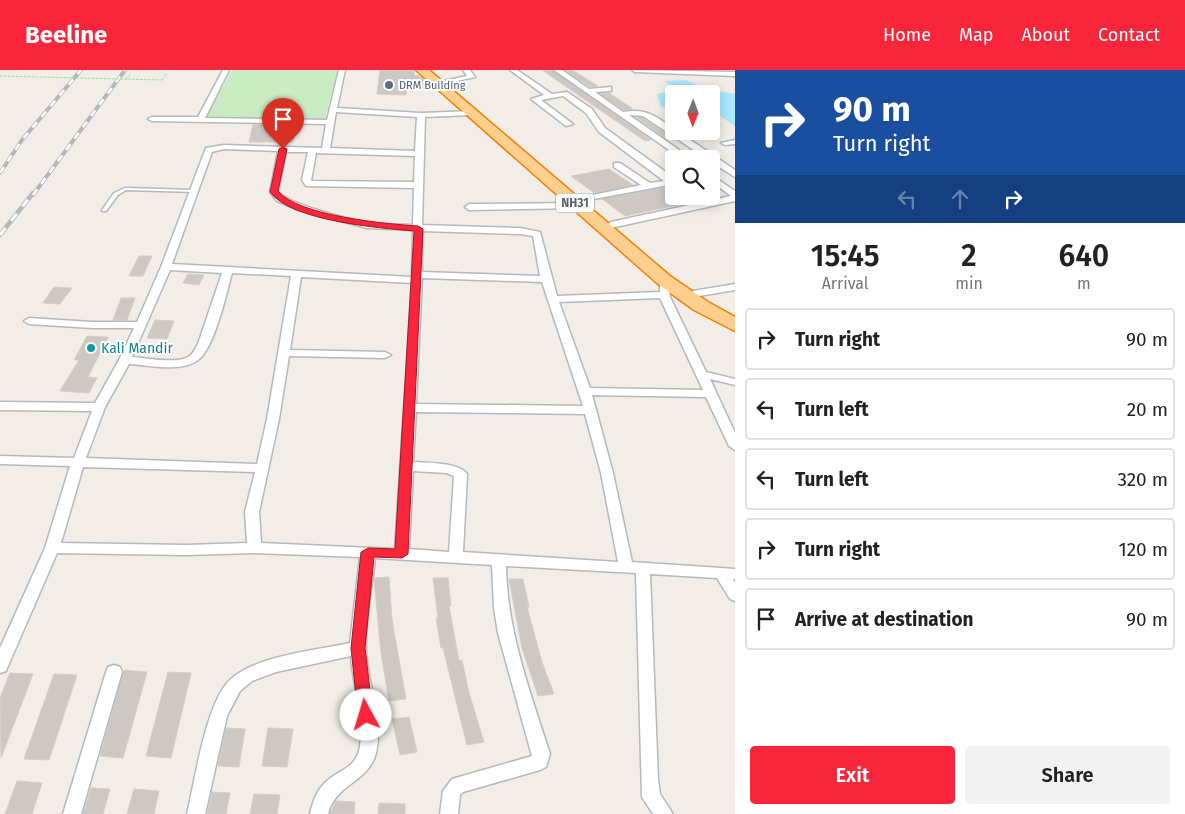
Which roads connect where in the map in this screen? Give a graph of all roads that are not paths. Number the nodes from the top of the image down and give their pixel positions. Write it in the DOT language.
graph roads {
  1 [pos="226,70"];
  2 [pos="342,70"];
  3 [pos="422,70"];
  4 [pos="430,70"];
  5 [pos="466,70"];
  6 [pos="513,70"];
  7 [pos="557,70"];
  8 [pos="635,70"];
  9 [pos="660,71"];
  10 [pos="699,72"];
  11 [pos="735,74"];
  12 [pos="443,82"];
  13 [pos="608,89"];
  14 [pos="588,91"];
  15 [pos="564,94"];
  16 [pos="550,96"];
  17 [pos="332,110"];
  18 [pos="471,113"];
  19 [pos="622,114"];
  20 [pos="422,115"];
  21 [pos="152,119"];
  22 [pos="200,120"];
  23 [pos="330,122"];
  24 [pos="569,124"];
  25 [pos="735,142"];
  26 [pos="725,143"];
  27 [pos="283,149"];
  28 [pos="313,150"];
  29 [pos="326,150"];
  30 [pos="675,150"];
  31 [pos="419,154"];
  32 [pos="617,165"];
  33 [pos="735,174"];
  34 [pos="665,177"];
  35 [pos="665,183"];
  36 [pos="720,184"];
  37 [pos="419,185"];
  38 [pos="648,186"];
  39 [pos="195,191"];
  40 [pos="735,197"];
  41 [pos="580,203"];
  42 [pos="469,207"];
  43 [pos="104,210"];
  44 [pos="611,225"];
  45 [pos="418,229"];
  46 [pos="166,267"];
  47 [pos="228,270"];
  48 [pos="296,274"];
  49 [pos="417,277"];
  50 [pos="546,280"];
  51 [pos="735,287"];
  52 [pos="664,288"];
  53 [pos="692,294"];
  54 [pos="553,299"];
  55 [pos="735,319"];
  56 [pos="29,321"];
  57 [pos="735,325"];
  58 [pos="140,326"];
  59 [pos="283,354"];
  60 [pos="385,355"];
  61 [pos="125,360"];
  62 [pos="702,374"];
  63 [pos="735,382"];
  64 [pos="585,391"];
  65 [pos="711,394"];
  66 [pos="0,406"];
  67 [pos="99,408"];
  68 [pos="411,408"];
  69 [pos="590,410"];
  70 [pos="735,446"];
  71 [pos="0,460"];
  72 [pos="79,463"];
  73 [pos="407,466"];
  74 [pos="262,468"];
  75 [pos="52,548"];
  76 [pos="254,548"];
  77 [pos="368,552"];
  78 [pos="402,554"];
  79 [pos="456,556"];
  80 [pos="498,560"];
  81 [pos="626,567"];
  82 [pos="643,576"];
  83 [pos="730,583"];
  84 [pos="358,648"];
  85 [pos="0,666"];
  86 [pos="114,672"];
  87 [pos="72,814"];
  88 [pos="196,814"];
  89 [pos="320,814"];
  90 [pos="449,814"];
  91 [pos="664,814"];
  1 -- 22 [label="street"];
  2 -- 17 [label="street"];
  3 -- 18 [label="highway, NH31"];
  4 -- 12 [label="highway, NH31"];
  5 -- 12 [label="street"];
  6 -- 16 [label="street"];
  7 -- 14 [label="street"];
  8 -- 9 [label="street"];
  9 -- 10 [label="street"];
  10 -- 11 [label="street"];
  12 -- 41 [label="highway, NH31"];
  13 -- 14 [label="street"];
  14 -- 15 [label="street"];
  14 -- 19 [label="street"];
  15 -- 16 [label="street"];
  15 -- 34 [label="street"];
  16 -- 24 [label="street"];
  17 -- 20 [label="street"];
  17 -- 23 [label="street"];
  18 -- 20 [label="street"];
  18 -- 41 [label="highway, NH31"];
  19 -- 30 [label="street"];
  19 -- 33 [label="street"];
  20 -- 31 [label="street"];
  21 -- 22 [label="street"];
  22 -- 23 [label="street"];
  23 -- 29 [label="street"];
  25 -- 26 [label="street"];
  27 -- 28 [label="street"];
  27 -- 39 [label="street"];
  27 -- 45 [label="street"];
  28 -- 29 [label="street"];
  28 -- 37 [label="street"];
  29 -- 31 [label="street"];
  31 -- 37 [label="street"];
  32 -- 38 [label="street"];
  35 -- 38 [label="street"];
  36 -- 40 [label="street"];
  37 -- 45 [label="street"];
  38 -- 41 [label="street"];
  39 -- 43 [label="lane"];
  39 -- 46 [label="street"];
  40 -- 44 [label="street"];
  41 -- 42 [label="street"];
  41 -- 44 [label="highway, NH31"];
  41 -- 52 [label="highway, NH31"];
  44 -- 53 [label="highway, NH31"];
  45 -- 49 [label="street"];
  45 -- 50 [label="street"];
  46 -- 47 [label="street"];
  46 -- 58 [label="street"];
  47 -- 48 [label="street"];
  47 -- 61 [label="street"];
  48 -- 49 [label="street"];
  48 -- 59 [label="street"];
  49 -- 50 [label="street"];
  49 -- 68 [label="street"];
  50 -- 54 [label="street"];
  51 -- 53 [label="street"];
  52 -- 54 [label="street"];
  52 -- 57 [label="highway, NH31"];
  52 -- 62 [label="street"];
  53 -- 55 [label="highway, NH31"];
  54 -- 64 [label="street"];
  56 -- 58 [label="street"];
  58 -- 61 [label="street"];
  59 -- 60 [label="street"];
  59 -- 74 [label="street"];
  61 -- 67 [label="street"];
  62 -- 63 [label="street"];
  62 -- 65 [label="street"];
  64 -- 65 [label="street"];
  64 -- 69 [label="street"];
  65 -- 70 [label="street"];
  66 -- 67 [label="street"];
  67 -- 72 [label="street"];
  68 -- 69 [label="street"];
  68 -- 73 [label="street"];
  69 -- 81 [label="street"];
  71 -- 72 [label="street"];
  72 -- 74 [label="street"];
  72 -- 75 [label="street"];
  73 -- 78 [label="street"];
  73 -- 79 [label="street"];
  74 -- 76 [label="street"];
  75 -- 76 [label="street"];
  75 -- 85 [label="street"];
  76 -- 77 [label="street"];
  77 -- 78 [label="street"];
  77 -- 84 [label="street"];
  78 -- 79 [label="street"];
  79 -- 80 [label="street"];
  80 -- 81 [label="street"];
  80 -- 90 [label="street"];
  81 -- 82 [label="street"];
  82 -- 83 [label="street"];
  82 -- 91 [label="street"];
  84 -- 88 [label="street"];
  84 -- 89 [label="street"];
  86 -- 87 [label="street"];
}
